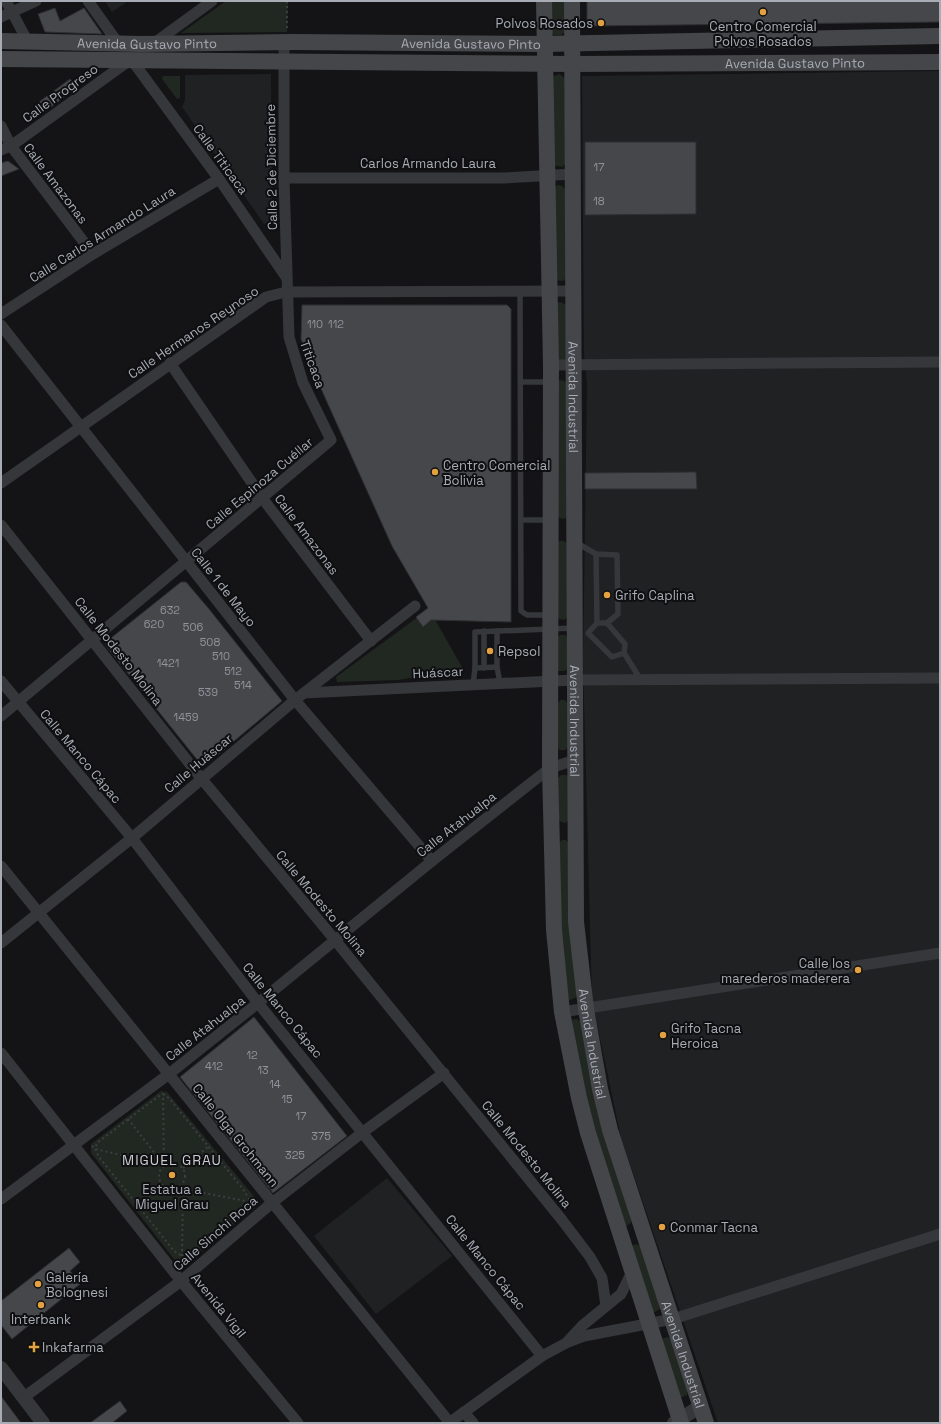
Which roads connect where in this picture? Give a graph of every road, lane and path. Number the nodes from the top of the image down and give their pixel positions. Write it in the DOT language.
graph roads {
  1 [pos="6,1"];
  2 [pos="36,1"];
  3 [pos="88,1"];
  4 [pos="212,1"];
  5 [pos="287,1"];
  6 [pos="544,1"];
  7 [pos="572,1"];
  8 [pos="12,12"];
  9 [pos="1,17"];
  10 [pos="940,36"];
  11 [pos="1,41"];
  12 [pos="28,42"];
  13 [pos="285,43"];
  14 [pos="572,43"];
  15 [pos="118,44"];
  16 [pos="153,44"];
  17 [pos="544,44"];
  18 [pos="1,59"];
  19 [pos="131,59"];
  20 [pos="284,60"];
  21 [pos="940,62"];
  22 [pos="544,64"];
  23 [pos="572,64"];
  24 [pos="1,126"];
  25 [pos="6,148"];
  26 [pos="547,174"];
  27 [pos="573,174"];
  28 [pos="284,178"];
  29 [pos="219,179"];
  30 [pos="93,254"];
  31 [pos="286,277"];
  32 [pos="549,291"];
  33 [pos="573,291"];
  34 [pos="286,292"];
  35 [pos="520,292"];
  36 [pos="1,314"];
  37 [pos="1,325"];
  38 [pos="940,362"];
  39 [pos="170,363"];
  40 [pos="551,366"];
  41 [pos="573,366"];
  42 [pos="521,382"];
  43 [pos="551,382"];
  44 [pos="80,427"];
  45 [pos="331,440"];
  46 [pos="1,483"];
  47 [pos="263,499"];
  48 [pos="521,520"];
  49 [pos="1,525"];
  50 [pos="550,526"];
  51 [pos="574,536"];
  52 [pos="596,554"];
  53 [pos="186,562"];
  54 [pos="415,606"];
  55 [pos="550,622"];
  56 [pos="597,623"];
  57 [pos="607,623"];
  58 [pos="574,628"];
  59 [pos="484,631"];
  60 [pos="497,631"];
  61 [pos="93,640"];
  62 [pos="371,641"];
  63 [pos="624,653"];
  64 [pos="497,667"];
  65 [pos="475,668"];
  66 [pos="484,668"];
  67 [pos="940,678"];
  68 [pos="574,680"];
  69 [pos="641,680"];
  70 [pos="1,681"];
  71 [pos="550,681"];
  72 [pos="500,683"];
  73 [pos="473,684"];
  74 [pos="300,697"];
  75 [pos="18,703"];
  76 [pos="1,716"];
  77 [pos="575,760"];
  78 [pos="550,768"];
  79 [pos="202,778"];
  80 [pos="552,830"];
  81 [pos="575,830"];
  82 [pos="132,838"];
  83 [pos="432,860"];
  84 [pos="1,866"];
  85 [pos="39,912"];
  86 [pos="336,940"];
  87 [pos="1,943"];
  88 [pos="940,953"];
  89 [pos="258,1003"];
  90 [pos="586,1009"];
  91 [pos="562,1012"];
  92 [pos="1,1053"];
  93 [pos="444,1073"];
  94 [pos="169,1074"];
  95 [pos="163,1094"];
  96 [pos="128,1119"];
  97 [pos="363,1132"];
  98 [pos="75,1144"];
  99 [pos="209,1146"];
  100 [pos="95,1149"];
  101 [pos="164,1164"];
  102 [pos="183,1168"];
  103 [pos="162,1185"];
  104 [pos="180,1186"];
  105 [pos="183,1189"];
  106 [pos="1,1199"];
  107 [pos="251,1202"];
  108 [pos="273,1202"];
  109 [pos="137,1205"];
  110 [pos="644,1231"];
  111 [pos="940,1234"];
  112 [pos="620,1239"];
  113 [pos="182,1256"];
  114 [pos="632,1272"];
  115 [pos="181,1281"];
  116 [pos="606,1306"];
  117 [pos="673,1319"];
  118 [pos="649,1324"];
  119 [pos="568,1342"];
  120 [pos="542,1356"];
  121 [pos="1,1368"];
  122 [pos="24,1398"];
  123 [pos="701,1406"];
  124 [pos="464,1412"];
  125 [pos="678,1422"];
  126 [pos="43,1423"];
  127 [pos="298,1423"];
  128 [pos="449,1423"];
  129 [pos="473,1423"];
  130 [pos="706,1423"];
  1 -- 8 [label="street"];
  2 -- 8 [label="street"];
  3 -- 15 [label="street"];
  4 -- 16 [label="street, Calle Progreso"];
  5 -- 13 [label="path"];
  6 -- 17 [label="main road, Avenida Industrial"];
  7 -- 14 [label="main road, Avenida Industrial"];
  8 -- 9 [label="street"];
  8 -- 12 [label="street"];
  10 -- 14 [label="main road, Avenida Gustavo Pinto"];
  11 -- 12 [label="main road, Avenida Gustavo Pinto"];
  12 -- 15 [label="main road, Avenida Gustavo Pinto"];
  13 -- 16 [label="main road, Avenida Gustavo Pinto"];
  13 -- 17 [label="main road, Avenida Gustavo Pinto"];
  13 -- 20 [label="street, Calle 2 de Diciembre"];
  14 -- 17 [label="main road, Avenida Gustavo Pinto"];
  14 -- 23 [label="main road, Avenida Industrial"];
  15 -- 16 [label="main road, Avenida Gustavo Pinto"];
  16 -- 19 [label="street, Calle Progreso"];
  17 -- 22 [label="main road, Avenida Industrial"];
  18 -- 19 [label="main road, Avenida Gustavo Pinto"];
  19 -- 20 [label="main road, Avenida Gustavo Pinto"];
  19 -- 25 [label="street, Calle Progreso"];
  19 -- 29 [label="street, Calle Titicaca"];
  20 -- 22 [label="main road, Avenida Gustavo Pinto"];
  20 -- 28 [label="street, Calle 2 de Diciembre"];
  21 -- 23 [label="main road, Avenida Gustavo Pinto"];
  22 -- 23 [label="main road, Avenida Gustavo Pinto"];
  22 -- 26 [label="main road, Avenida Industrial"];
  23 -- 27 [label="main road, Avenida Industrial"];
  24 -- 25 [label="street, Calle Amazonas"];
  25 -- 30 [label="street, Calle Amazonas"];
  26 -- 27 [label="street, Carlos Armando Laura"];
  26 -- 28 [label="street, Carlos Armando Laura"];
  26 -- 32 [label="main road, Avenida Industrial"];
  27 -- 33 [label="main road, Avenida Industrial"];
  28 -- 31 [label="street, Calle 2 de Diciembre"];
  29 -- 30 [label="street, Calle Carlos Armando Laura"];
  29 -- 31 [label="street, Calle Titicaca"];
  30 -- 36 [label="street, Calle Carlos Armando Laura"];
  31 -- 34 [label="street, Calle 2 de Diciembre"];
  32 -- 33 [label="street, Calle Hermanos Reynoso"];
  32 -- 35 [label="street, Calle Hermanos Reynoso"];
  32 -- 40 [label="main road, Avenida Industrial"];
  33 -- 41 [label="main road, Avenida Industrial"];
  34 -- 35 [label="street, Calle Hermanos Reynoso"];
  34 -- 39 [label="street, Calle Hermanos Reynoso"];
  34 -- 45 [label="street, Titicaca"];
  35 -- 42 [label="lane"];
  37 -- 44 [label="street, Calle 1 de Mayo"];
  38 -- 41 [label="street"];
  39 -- 44 [label="street, Calle Hermanos Reynoso"];
  39 -- 47 [label="street, Calle Amazonas"];
  40 -- 41 [label="street"];
  40 -- 43 [label="main road, Avenida Industrial"];
  41 -- 51 [label="main road, Avenida Industrial"];
  42 -- 43 [label="lane"];
  42 -- 48 [label="lane"];
  43 -- 50 [label="main road, Avenida Industrial"];
  44 -- 46 [label="street, Calle Hermanos Reynoso"];
  44 -- 53 [label="street, Calle 1 de Mayo"];
  45 -- 47 [label="street, Calle Espinoza Cuéllar"];
  47 -- 53 [label="street, Calle Espinoza Cuéllar"];
  47 -- 62 [label="street, Calle Amazonas"];
  48 -- 50 [label="lane"];
  48 -- 55 [label="lane"];
  49 -- 61 [label="street, Calle Modesto Molina"];
  50 -- 51 [label="main road"];
  50 -- 55 [label="main road, Avenida Industrial"];
  51 -- 52 [label="lane"];
  51 -- 58 [label="main road, Avenida Industrial"];
  52 -- 56 [label="lane"];
  52 -- 57 [label="lane"];
  53 -- 61 [label="street, Calle Espinoza Cuéllar"];
  53 -- 74 [label="street, Calle 1 de Mayo"];
  54 -- 62 [label="street, Calle Huáscar"];
  55 -- 58 [label="lane"];
  55 -- 60 [label="lane"];
  55 -- 71 [label="main road, Avenida Industrial"];
  56 -- 57 [label="lane"];
  56 -- 63 [label="lane"];
  57 -- 63 [label="lane"];
  58 -- 68 [label="main road, Avenida Industrial"];
  59 -- 60 [label="lane"];
  59 -- 65 [label="lane"];
  59 -- 66 [label="lane"];
  60 -- 64 [label="lane"];
  61 -- 75 [label="street, Calle Espinoza Cuéllar"];
  61 -- 79 [label="street, Calle Modesto Molina"];
  62 -- 74 [label="street, Calle Huáscar"];
  63 -- 69 [label="lane"];
  64 -- 66 [label="lane"];
  64 -- 72 [label="lane"];
  65 -- 66 [label="lane"];
  65 -- 73 [label="lane"];
  67 -- 69 [label="street, Huáscar"];
  68 -- 69 [label="street, Huáscar"];
  68 -- 71 [label="street, Huáscar"];
  68 -- 77 [label="main road, Avenida Industrial"];
  70 -- 75 [label="street, Calle Manco Cápac"];
  71 -- 72 [label="street, Huáscar"];
  71 -- 78 [label="main road, Avenida Industrial"];
  72 -- 73 [label="street, Huáscar"];
  73 -- 74 [label="street, Huáscar"];
  74 -- 79 [label="street, Calle Huáscar"];
  74 -- 83 [label="street, Calle 1 de Mayo"];
  75 -- 76 [label="street, Calle Espinoza Cuéllar"];
  75 -- 82 [label="street, Calle Manco Cápac"];
  77 -- 78 [label="street, Calle Atahualpa"];
  77 -- 81 [label="main road, Avenida Industrial"];
  78 -- 80 [label="main road, Avenida Industrial"];
  78 -- 83 [label="street, Calle Atahualpa"];
  79 -- 82 [label="street, Calle Huáscar"];
  79 -- 86 [label="street, Calle Modesto Molina"];
  80 -- 81 [label="main road"];
  80 -- 91 [label="main road, Avenida Industrial"];
  81 -- 90 [label="main road, Avenida Industrial"];
  82 -- 85 [label="street, Calle Huáscar"];
  82 -- 89 [label="street, Calle Manco Cápac"];
  83 -- 86 [label="street, Calle Atahualpa"];
  84 -- 85 [label="street, Calle Olga Grohmann"];
  85 -- 87 [label="street, Calle Huáscar"];
  85 -- 94 [label="street, Calle Olga Grohmann"];
  86 -- 89 [label="street, Calle Atahualpa"];
  86 -- 93 [label="street, Calle Modesto Molina"];
  88 -- 90 [label="street"];
  89 -- 94 [label="street, Calle Atahualpa"];
  89 -- 97 [label="street, Calle Manco Cápac"];
  90 -- 91 [label="street"];
  90 -- 110 [label="main road, Avenida Industrial"];
  91 -- 112 [label="main road, Avenida Industrial"];
  92 -- 98 [label="street, Avenida Vigil"];
  93 -- 97 [label="street, Calle Sinchi Roca"];
  93 -- 116 [label="street, Calle Modesto Molina"];
  94 -- 98 [label="street, Calle Atahualpa"];
  94 -- 108 [label="street, Calle Olga Grohmann"];
  95 -- 96 [label="path"];
  95 -- 99 [label="path"];
  95 -- 101 [label="path"];
  96 -- 100 [label="path"];
  96 -- 101 [label="path"];
  97 -- 108 [label="street, Calle Sinchi Roca"];
  97 -- 120 [label="street, Calle Manco Cápac"];
  98 -- 106 [label="street, Calle Atahualpa"];
  98 -- 115 [label="street, Avenida Vigil"];
  99 -- 102 [label="path"];
  99 -- 107 [label="path"];
  100 -- 101 [label="path"];
  100 -- 109 [label="path"];
  101 -- 102 [label="path"];
  101 -- 103 [label="path"];
  102 -- 104 [label="path"];
  103 -- 104 [label="path"];
  103 -- 109 [label="path"];
  104 -- 105 [label="path"];
  105 -- 107 [label="path"];
  105 -- 113 [label="path"];
  107 -- 113 [label="path"];
  108 -- 115 [label="street, Calle Sinchi Roca"];
  108 -- 128 [label="street, Calle Olga Grohmann"];
  109 -- 113 [label="path"];
  110 -- 112 [label="main road"];
  110 -- 117 [label="main road, Avenida Industrial"];
  111 -- 117 [label="street"];
  112 -- 114 [label="main road, Avenida Industrial"];
  114 -- 116 [label="street"];
  114 -- 118 [label="main road, Avenida Industrial"];
  115 -- 122 [label="street, Calle Sinchi Roca"];
  115 -- 127 [label="street, Avenida Vigil"];
  116 -- 119 [label="street"];
  117 -- 118 [label="street"];
  117 -- 123 [label="main road, Avenida Industrial"];
  118 -- 119 [label="street"];
  118 -- 125 [label="main road, Avenida Industrial"];
  119 -- 120 [label="street"];
  120 -- 124 [label="street"];
  121 -- 122 [label="street"];
  122 -- 126 [label="street"];
  123 -- 125 [label="street"];
  123 -- 130 [label="main road, Avenida Industrial"];
  124 -- 128 [label="street"];
  124 -- 129 [label="street"];
}
